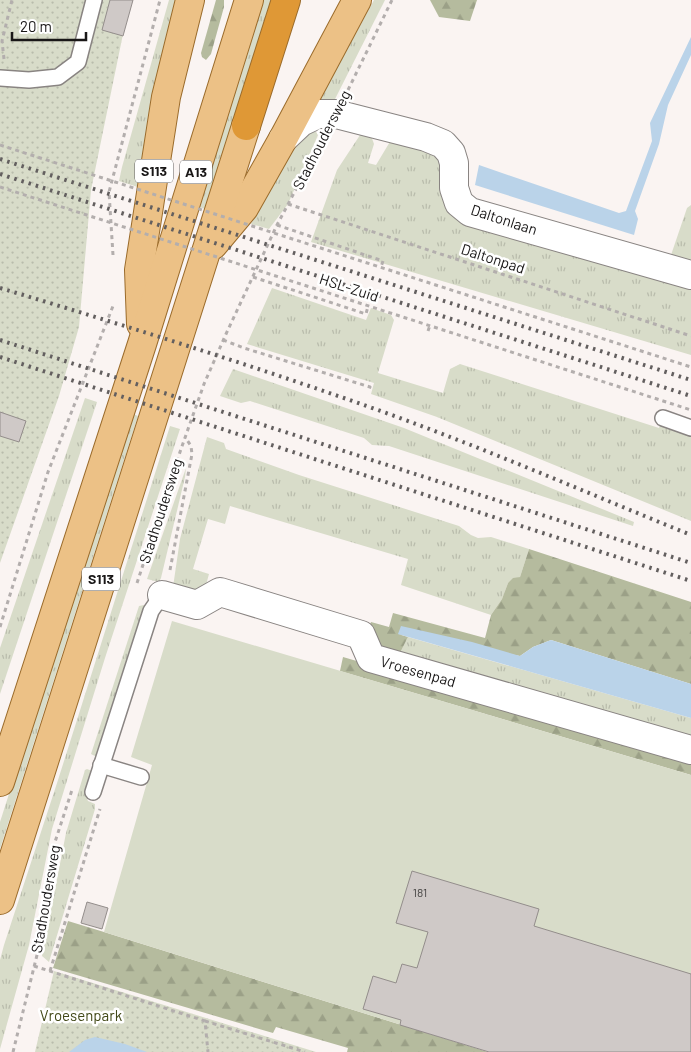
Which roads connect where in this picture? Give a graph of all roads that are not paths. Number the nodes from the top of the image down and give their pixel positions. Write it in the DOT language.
graph roads {
  1 [pos="94,0"];
  2 [pos="190,0"];
  3 [pos="249,0"];
  4 [pos="286,0"];
  5 [pos="357,0"];
  6 [pos="0,78"];
  7 [pos="246,126"];
  8 [pos="283,139"];
  9 [pos="203,258"];
  10 [pos="691,275"];
  11 [pos="142,344"];
  12 [pos="663,418"];
  13 [pos="691,428"];
  14 [pos="162,595"];
  15 [pos="691,750"];
  16 [pos="101,765"];
  17 [pos="141,777"];
  18 [pos="0,782"];
  19 [pos="93,792"];
  20 [pos="0,900"];
  1 -- 6 [label="lane"];
  2 -- 11 [label="main road, S113"];
  3 -- 11 [label="main road, A13"];
  4 -- 7 [label="highway, A13"];
  5 -- 8 [label="main road, S113"];
  7 -- 9 [label="main road, A13"];
  8 -- 9 [label="main road, S113"];
  8 -- 10 [label="street, Daltonlaan"];
  9 -- 20 [label="main road, S113"];
  11 -- 18 [label="main road, S113"];
  12 -- 13 [label="lane"];
  14 -- 15 [label="street, Vroesenpad"];
  14 -- 16 [label="lane"];
  16 -- 17 [label="lane"];
  16 -- 19 [label="lane"];
}
